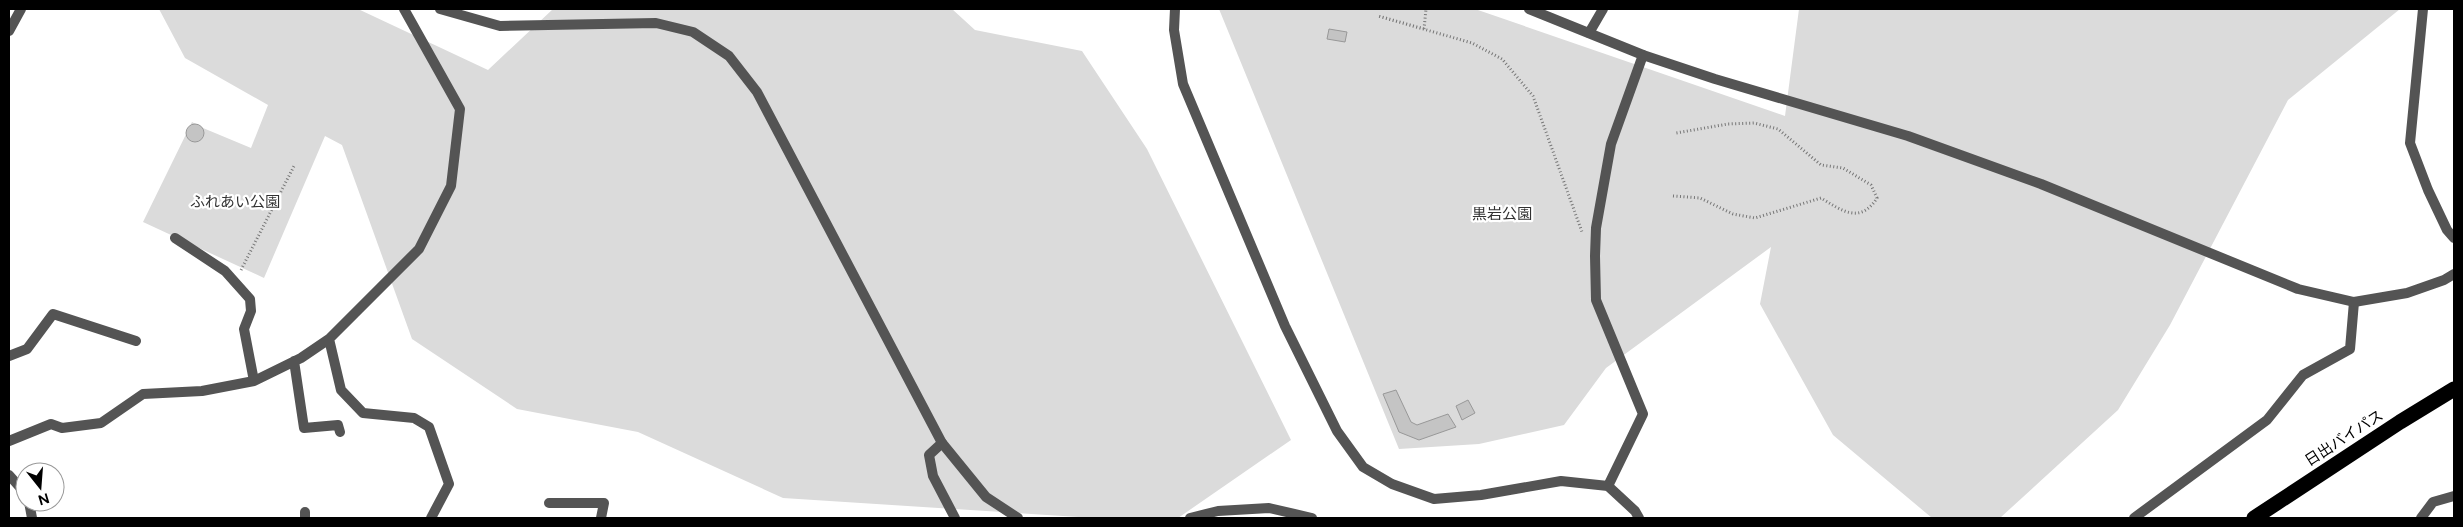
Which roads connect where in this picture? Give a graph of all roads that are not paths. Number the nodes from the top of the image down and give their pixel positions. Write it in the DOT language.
graph roads {
  1 [pos="21,9"];
  2 [pos="404,9"];
  3 [pos="440,9"];
  4 [pos="1175,9"];
  5 [pos="1529,9"];
  6 [pos="1603,9"];
  7 [pos="2423,9"];
  8 [pos="9,31"];
  9 [pos="1589,33"];
  10 [pos="1643,54"];
  11 [pos="176,238"];
  12 [pos="2454,238"];
  13 [pos="2454,274"];
  14 [pos="2354,302"];
  15 [pos="329,339"];
  16 [pos="136,341"];
  17 [pos="9,356"];
  18 [pos="294,361"];
  19 [pos="254,381"];
  20 [pos="2454,389"];
  21 [pos="340,432"];
  22 [pos="9,442"];
  23 [pos="942,443"];
  24 [pos="1608,486"];
  25 [pos="2454,496"];
  26 [pos="549,503"];
  27 [pos="431,518"];
  28 [pos="601,518"];
  29 [pos="955,518"];
  30 [pos="1018,518"];
  31 [pos="1190,518"];
  32 [pos="1312,518"];
  33 [pos="1639,518"];
  34 [pos="2134,518"];
  35 [pos="2254,518"];
  36 [pos="2422,518"];
  1 -- 8 [label="street"];
  2 -- 15 [label="street"];
  3 -- 23 [label="street"];
  4 -- 24 [label="street"];
  5 -- 9 [label="street"];
  6 -- 9 [label="street"];
  7 -- 12 [label="street"];
  9 -- 10 [label="street"];
  10 -- 14 [label="street"];
  10 -- 24 [label="street"];
  11 -- 19 [label="street"];
  13 -- 14 [label="street"];
  14 -- 34 [label="street"];
  15 -- 18 [label="street"];
  15 -- 27 [label="street"];
  16 -- 17 [label="street"];
  18 -- 19 [label="street"];
  18 -- 21 [label="street"];
  19 -- 22 [label="street"];
  20 -- 35 [label="highway, 日出バイパス"];
  23 -- 29 [label="street"];
  23 -- 30 [label="street"];
  24 -- 33 [label="street"];
  25 -- 36 [label="street"];
  26 -- 28 [label="street"];
  31 -- 32 [label="street"];
}
